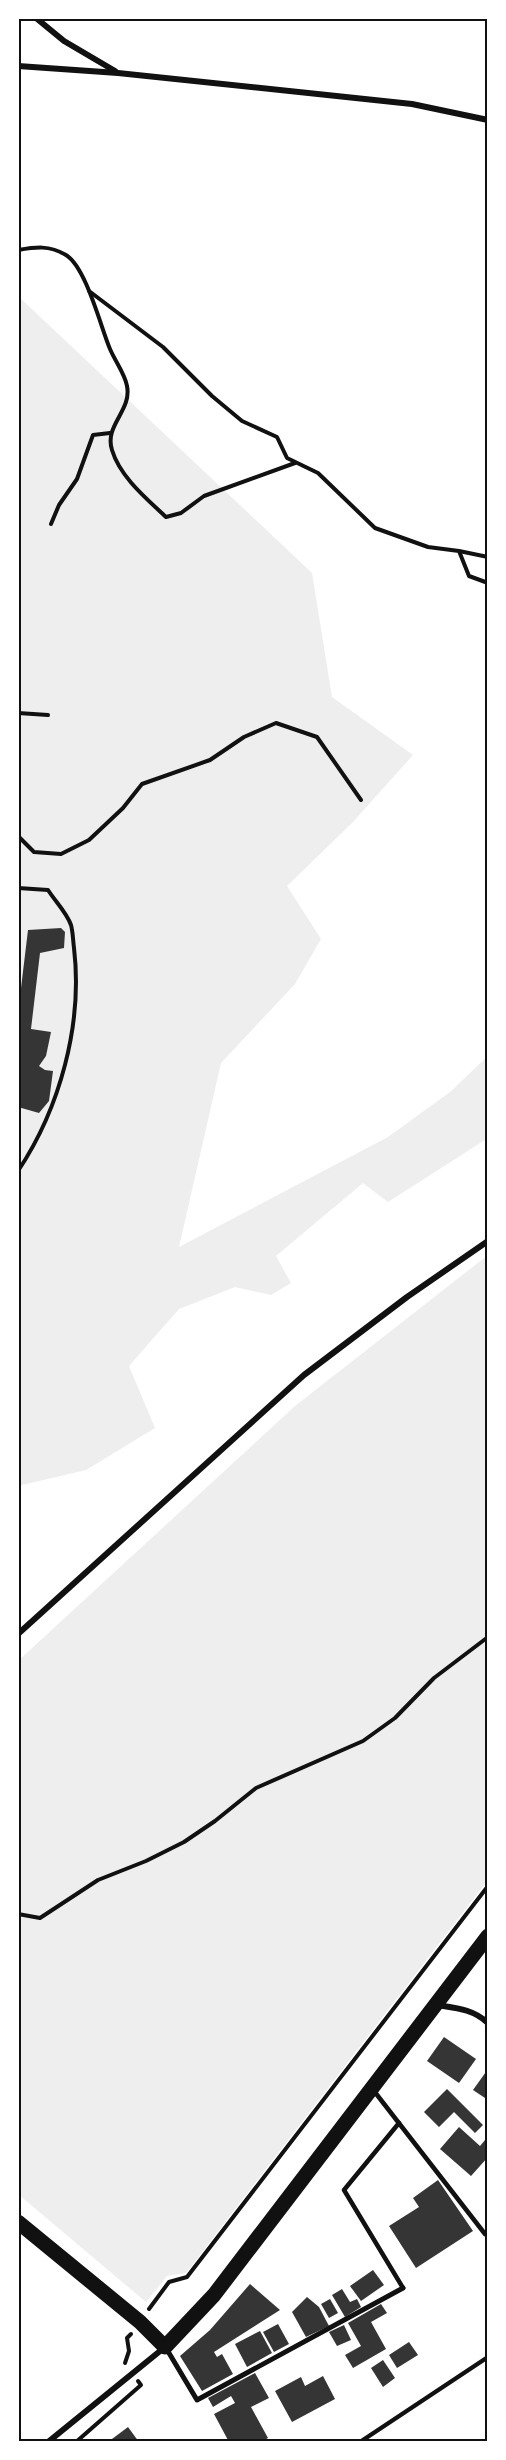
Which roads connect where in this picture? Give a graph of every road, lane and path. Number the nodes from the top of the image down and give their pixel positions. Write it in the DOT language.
graph roads {
  1 [pos="36,18"];
  2 [pos="18,66"];
  3 [pos="118,73"];
  4 [pos="488,120"];
  5 [pos="18,250"];
  6 [pos="89,291"];
  7 [pos="110,433"];
  8 [pos="295,463"];
  9 [pos="51,524"];
  10 [pos="459,551"];
  11 [pos="488,557"];
  12 [pos="488,584"];
  13 [pos="18,713"];
  14 [pos="48,715"];
  15 [pos="361,800"];
  16 [pos="18,836"];
  17 [pos="18,888"];
  18 [pos="18,1171"];
  19 [pos="488,1241"];
  20 [pos="18,1634"];
  21 [pos="488,1637"];
  22 [pos="488,1886"];
  23 [pos="18,1914"];
  24 [pos="488,1936"];
  25 [pos="436,2005"];
  26 [pos="488,2023"];
  27 [pos="372,2088"];
  28 [pos="399,2123"];
  29 [pos="18,2222"];
  30 [pos="485,2234"];
  31 [pos="403,2288"];
  32 [pos="141,2322"];
  33 [pos="124,2325"];
  34 [pos="136,2341"];
  35 [pos="165,2347"];
  36 [pos="134,2357"];
  37 [pos="488,2357"];
  38 [pos="125,2365"];
  39 [pos="48,2442"];
  40 [pos="360,2442"];
  1 -- 3 [label="street"];
  2 -- 3 [label="street"];
  3 -- 4 [label="street"];
  5 -- 6 [label="path"];
  6 -- 7 [label="path"];
  6 -- 8 [label="path"];
  7 -- 8 [label="path"];
  7 -- 9 [label="path"];
  8 -- 10 [label="path"];
  10 -- 11 [label="path"];
  10 -- 12 [label="path"];
  13 -- 14 [label="path"];
  15 -- 16 [label="path"];
  17 -- 18 [label="path"];
  19 -- 20 [label="street"];
  21 -- 23 [label="path"];
  22 -- 32 [label="path"];
  24 -- 25 [label="main road"];
  25 -- 26 [label="street"];
  25 -- 27 [label="main road"];
  27 -- 28 [label="lane"];
  27 -- 35 [label="main road"];
  28 -- 30 [label="lane"];
  28 -- 31 [label="lane"];
  29 -- 32 [label="main road"];
  31 -- 35 [label="street"];
  32 -- 35 [label="main road"];
  33 -- 34 [label="path"];
  35 -- 39 [label="street"];
  36 -- 38 [label="path"];
  37 -- 40 [label="lane"];
}
